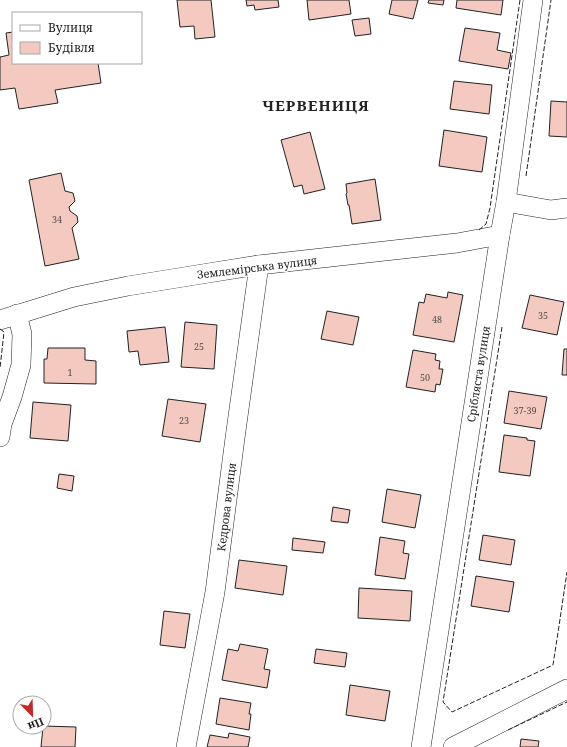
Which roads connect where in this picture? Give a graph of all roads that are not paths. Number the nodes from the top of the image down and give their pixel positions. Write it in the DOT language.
graph roads {
  1 [pos="533,0"];
  2 [pos="506,202"];
  3 [pos="567,208"];
  4 [pos="500,235"];
  5 [pos="259,265"];
  6 [pos="8,317"];
  7 [pos="0,437"];
  8 [pos="567,689"];
  9 [pos="186,747"];
  10 [pos="421,747"];
  11 [pos="453,747"];
  1 -- 2 [label="street, Срібляста вулиця"];
  2 -- 3 [label="street"];
  2 -- 4 [label="street, Срібляста вулиця"];
  4 -- 5 [label="street, Землемірська вулиця"];
  4 -- 10 [label="street, Срібляста вулиця"];
  5 -- 6 [label="street, Землемірська вулиця"];
  5 -- 9 [label="street, Кедрова вулиця"];
  6 -- 7 [label="street"];
  8 -- 11 [label="street"];
}
